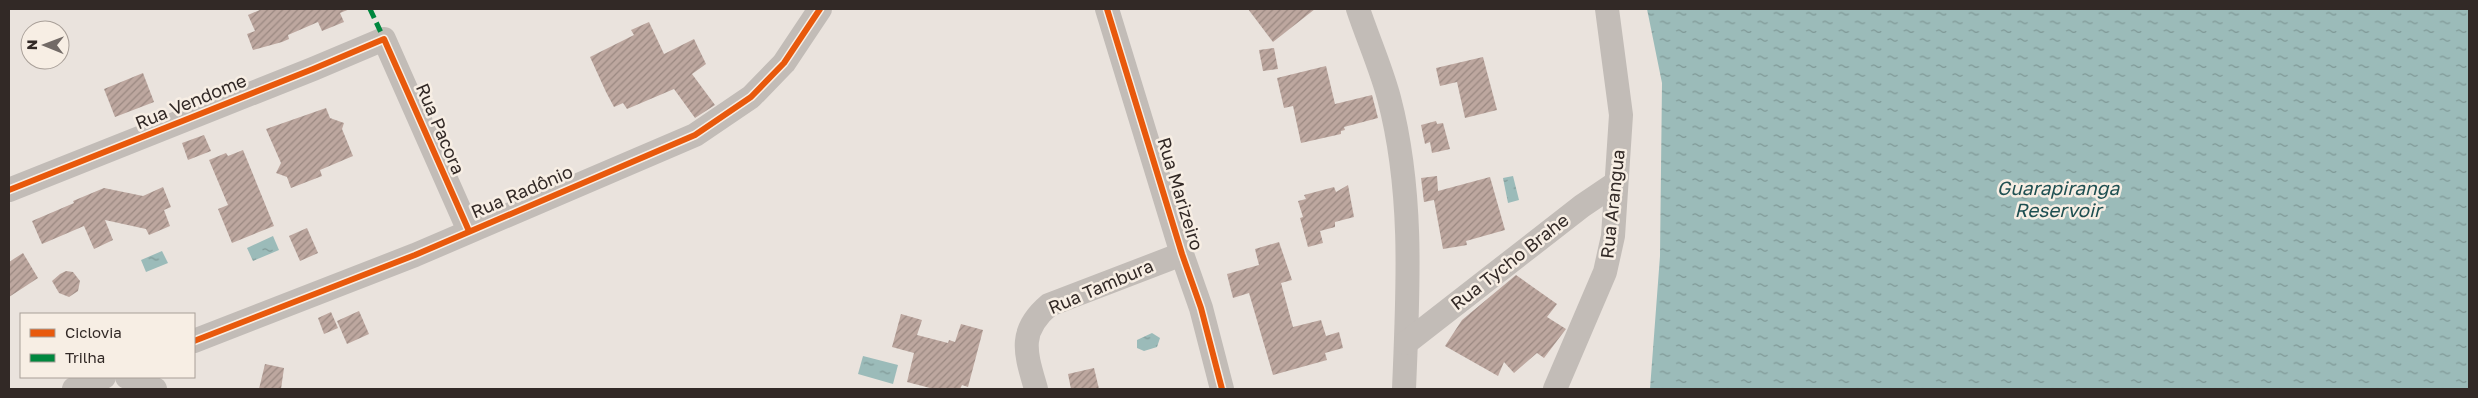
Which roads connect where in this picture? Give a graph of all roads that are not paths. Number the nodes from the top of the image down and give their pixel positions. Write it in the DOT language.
graph roads {
  1 [pos="820,9"];
  2 [pos="1107,9"];
  3 [pos="1358,9"];
  4 [pos="1607,9"];
  5 [pos="384,38"];
  6 [pos="1616,183"];
  7 [pos="9,190"];
  8 [pos="469,231"];
  9 [pos="1182,254"];
  10 [pos="195,341"];
  11 [pos="1406,342"];
  12 [pos="102,378"];
  13 [pos="129,378"];
  14 [pos="74,389"];
  15 [pos="155,389"];
  16 [pos="1036,389"];
  17 [pos="1222,389"];
  18 [pos="1404,389"];
  19 [pos="1555,389"];
  1 -- 8 [label="street, Rua Radônio"];
  2 -- 9 [label="street, Rua Marizeiro"];
  3 -- 11 [label="street"];
  4 -- 6 [label="street, Rua Arangua"];
  5 -- 7 [label="street, Rua Vendome"];
  5 -- 8 [label="street, Rua Pacora"];
  6 -- 11 [label="street, Rua Tycho Brahe"];
  6 -- 19 [label="street, Rua Arangua"];
  8 -- 10 [label="street, Rua Radônio"];
  9 -- 16 [label="street, Rua Tambura"];
  9 -- 17 [label="street, Rua Marizeiro"];
  11 -- 18 [label="street"];
  12 -- 14 [label="street"];
  13 -- 15 [label="street"];
}
